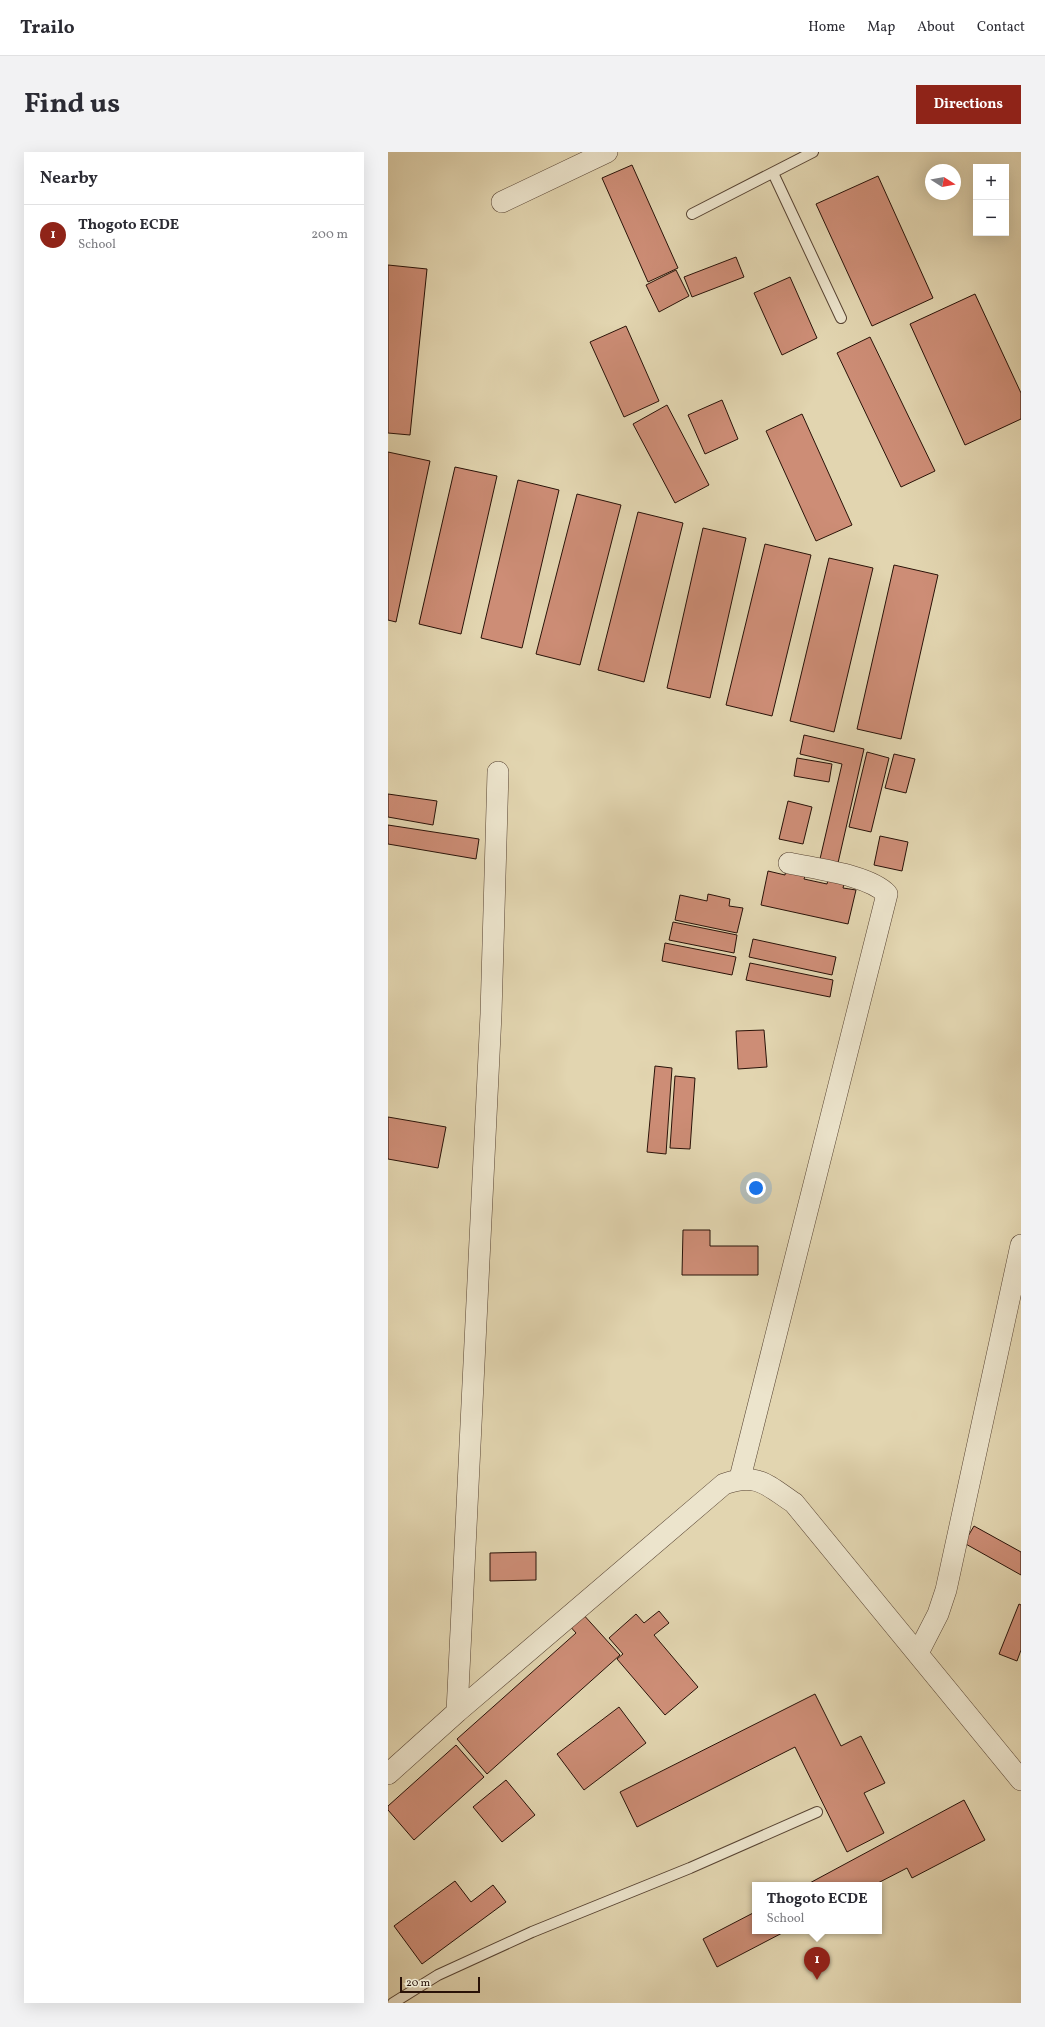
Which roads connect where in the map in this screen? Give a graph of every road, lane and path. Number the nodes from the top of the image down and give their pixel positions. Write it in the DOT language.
graph roads {
  1 [pos="607,152"];
  2 [pos="813,152"];
  3 [pos="773,173"];
  4 [pos="502,202"];
  5 [pos="692,214"];
  6 [pos="841,318"];
  7 [pos="498,772"];
  8 [pos="789,864"];
  9 [pos="1021,1245"];
  10 [pos="740,1478"];
  11 [pos="918,1652"];
  12 [pos="457,1712"];
  13 [pos="388,1774"];
  14 [pos="1021,1780"];
  15 [pos="817,1812"];
  16 [pos="393,2003"];
  1 -- 4 [label="street"];
  2 -- 3 [label="lane"];
  3 -- 5 [label="lane"];
  3 -- 6 [label="lane"];
  7 -- 12 [label="street"];
  8 -- 10 [label="street"];
  9 -- 11 [label="street"];
  10 -- 11 [label="street"];
  10 -- 12 [label="street"];
  11 -- 14 [label="street"];
  12 -- 13 [label="street"];
  15 -- 16 [label="lane"];
}
